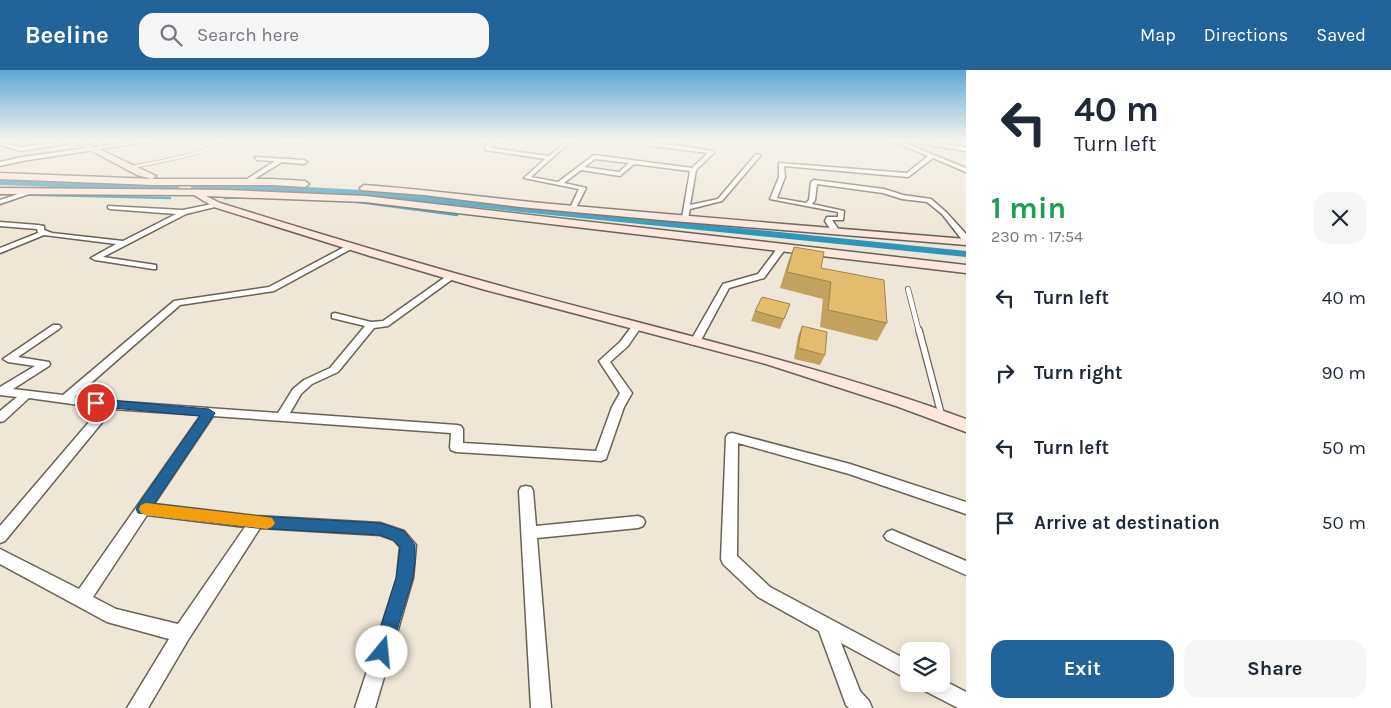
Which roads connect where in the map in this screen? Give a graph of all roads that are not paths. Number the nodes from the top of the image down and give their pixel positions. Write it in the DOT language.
graph roads {
  1 [pos="693,170"];
  2 [pos="135,171"];
  3 [pos="264,171"];
  4 [pos="535,171"];
  5 [pos="575,171"];
  6 [pos="598,171"];
  7 [pos="623,171"];
  8 [pos="745,171"];
  9 [pos="781,171"];
  10 [pos="859,171"];
  11 [pos="913,171"];
  12 [pos="0,176"];
  13 [pos="174,182"];
  14 [pos="246,182"];
  15 [pos="558,184"];
  16 [pos="319,185"];
  17 [pos="357,188"];
  18 [pos="188,189"];
  19 [pos="0,191"];
  20 [pos="24,194"];
  21 [pos="0,202"];
  22 [pos="217,205"];
  23 [pos="808,205"];
  24 [pos="110,207"];
  25 [pos="573,208"];
  26 [pos="686,208"];
  27 [pos="184,212"];
  28 [pos="685,218"];
  29 [pos="0,224"];
  30 [pos="835,230"];
  31 [pos="43,233"];
  32 [pos="966,240"];
  33 [pos="124,243"];
  34 [pos="350,246"];
  35 [pos="782,248"];
  36 [pos="0,251"];
  37 [pos="153,268"];
  38 [pos="966,269"];
  39 [pos="451,276"];
  40 [pos="908,289"];
  41 [pos="335,316"];
  42 [pos="371,325"];
  43 [pos="56,327"];
  44 [pos="636,327"];
  45 [pos="695,342"];
  46 [pos="1,391"];
  47 [pos="27,394"];
  48 [pos="66,399"];
  49 [pos="110,405"];
  50 [pos="209,413"];
  51 [pos="942,417"];
  52 [pos="0,418"];
  53 [pos="281,418"];
  54 [pos="966,426"];
  55 [pos="526,491"];
  56 [pos="966,508"];
  57 [pos="143,509"];
  58 [pos="256,522"];
  59 [pos="638,522"];
  60 [pos="529,533"];
  61 [pos="892,536"];
  62 [pos="0,537"];
  63 [pos="0,556"];
  64 [pos="966,568"];
  65 [pos="82,599"];
  66 [pos="824,625"];
  67 [pos="182,634"];
  68 [pos="900,666"];
  69 [pos="947,692"];
  70 [pos="966,702"];
  71 [pos="137,708"];
  72 [pos="365,708"];
  73 [pos="541,708"];
  74 [pos="862,708"];
  1 -- 26 [label="street"];
  2 -- 13 [label="street"];
  3 -- 14 [label="street"];
  4 -- 15 [label="street"];
  5 -- 15 [label="street"];
  6 -- 7 [label="street"];
  8 -- 26 [label="street"];
  9 -- 23 [label="street"];
  10 -- 11 [label="street"];
  12 -- 13 [label="street"];
  13 -- 18 [label="street"];
  14 -- 16 [label="street"];
  14 -- 18 [label="street"];
  15 -- 25 [label="street"];
  17 -- 25 [label="street"];
  18 -- 20 [label="street"];
  18 -- 22 [label="street"];
  18 -- 35 [label="street"];
  19 -- 20 [label="street"];
  20 -- 21 [label="street"];
  22 -- 27 [label="street"];
  22 -- 34 [label="street"];
  23 -- 30 [label="street"];
  23 -- 32 [label="street"];
  24 -- 27 [label="street"];
  25 -- 28 [label="street"];
  26 -- 28 [label="street"];
  27 -- 33 [label="street"];
  28 -- 30 [label="street"];
  29 -- 31 [label="street"];
  30 -- 32 [label="street"];
  31 -- 33 [label="street"];
  31 -- 36 [label="street"];
  33 -- 37 [label="street"];
  34 -- 39 [label="street"];
  34 -- 48 [label="street"];
  35 -- 38 [label="street"];
  35 -- 45 [label="street"];
  39 -- 42 [label="street"];
  39 -- 44 [label="street"];
  40 -- 51 [label="lane"];
  41 -- 42 [label="street"];
  42 -- 53 [label="street"];
  43 -- 46 [label="street"];
  44 -- 45 [label="street"];
  44 -- 53 [label="street"];
  45 -- 51 [label="street"];
  46 -- 47 [label="street"];
  47 -- 48 [label="street"];
  47 -- 52 [label="street"];
  48 -- 49 [label="street"];
  49 -- 50 [label="street"];
  49 -- 62 [label="street"];
  50 -- 53 [label="street"];
  50 -- 57 [label="street"];
  51 -- 54 [label="street"];
  55 -- 60 [label="street"];
  56 -- 66 [label="street"];
  57 -- 58 [label="street"];
  57 -- 65 [label="street"];
  58 -- 67 [label="street"];
  58 -- 72 [label="street"];
  59 -- 60 [label="street"];
  60 -- 73 [label="street"];
  61 -- 64 [label="street"];
  63 -- 65 [label="street"];
  65 -- 67 [label="street"];
  66 -- 68 [label="street"];
  66 -- 74 [label="street"];
  67 -- 71 [label="street"];
  69 -- 70 [label="street"];
}
